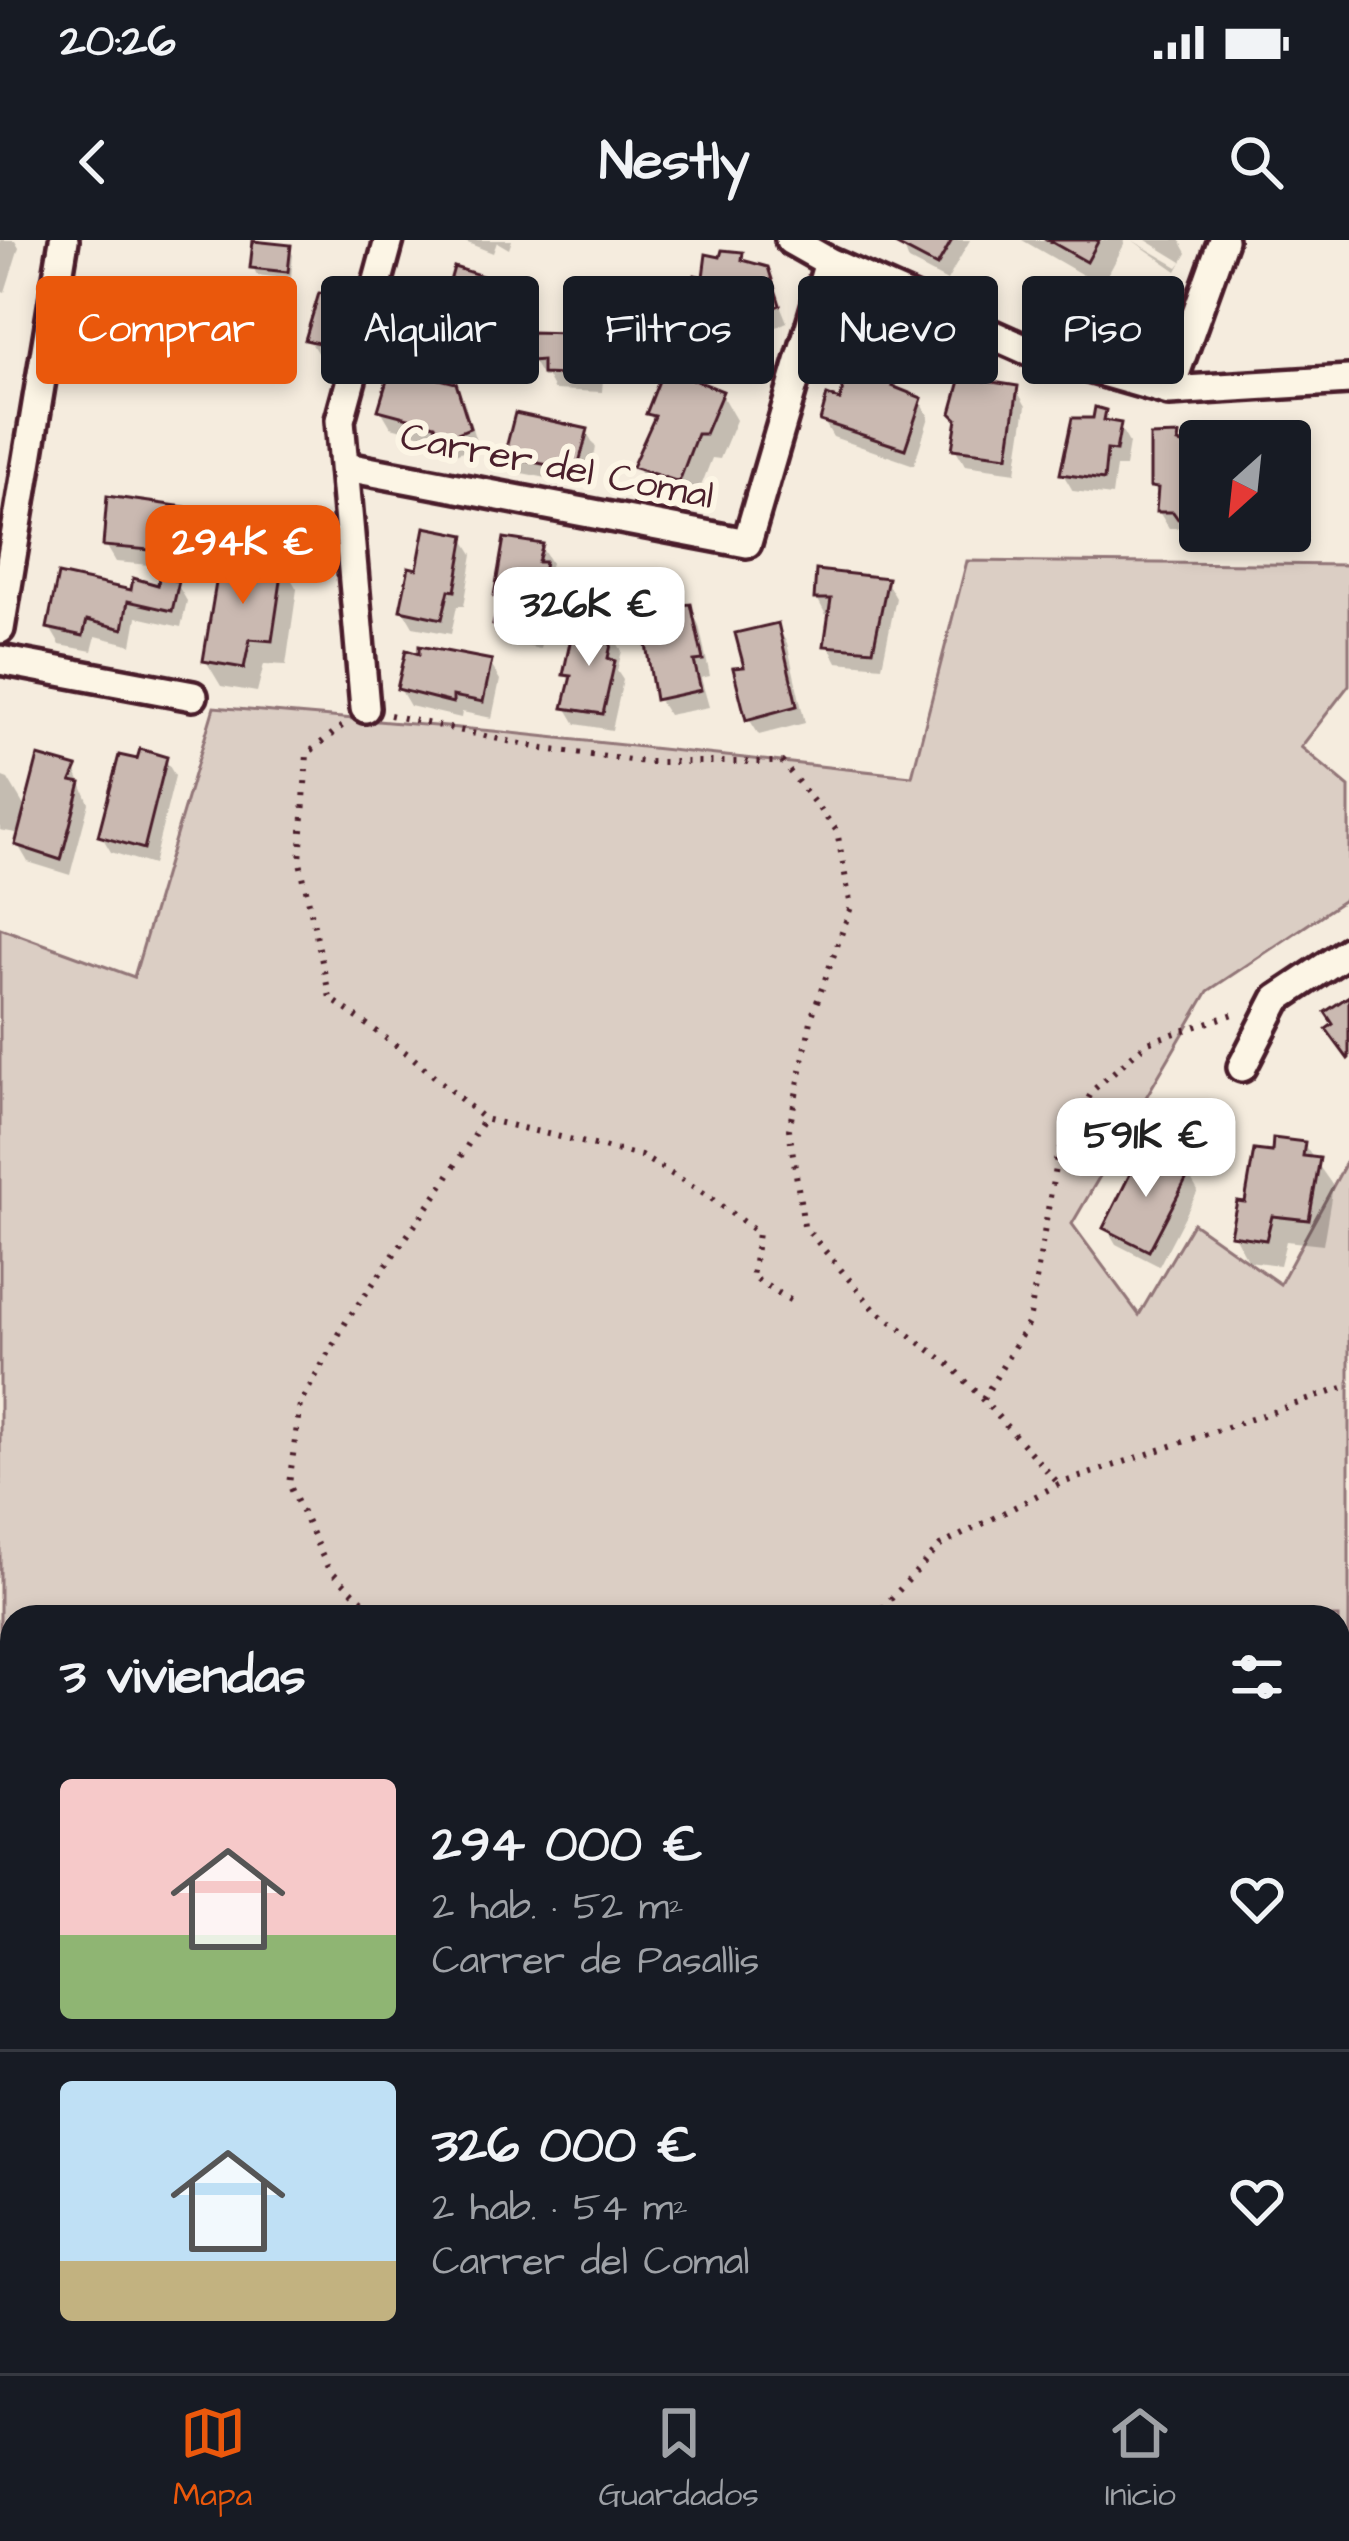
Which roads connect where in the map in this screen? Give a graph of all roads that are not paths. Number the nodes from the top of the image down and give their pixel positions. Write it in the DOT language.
graph roads {
  1 [pos="64,240"];
  2 [pos="389,240"];
  3 [pos="1223,240"];
  4 [pos="796,242"];
  5 [pos="830,262"];
  6 [pos="1349,380"];
  7 [pos="1169,392"];
  8 [pos="346,467"];
  9 [pos="0,629"];
  10 [pos="0,660"];
  11 [pos="193,696"];
  12 [pos="365,708"];
  13 [pos="1349,951"];
  14 [pos="1242,1067"];
  1 -- 9 [label="street"];
  2 -- 8 [label="street"];
  3 -- 7 [label="street"];
  4 -- 5 [label="street"];
  5 -- 7 [label="street"];
  5 -- 8 [label="street, Carrer del Comal"];
  6 -- 7 [label="street"];
  8 -- 12 [label="street"];
  10 -- 11 [label="street"];
  13 -- 14 [label="street"];
}
